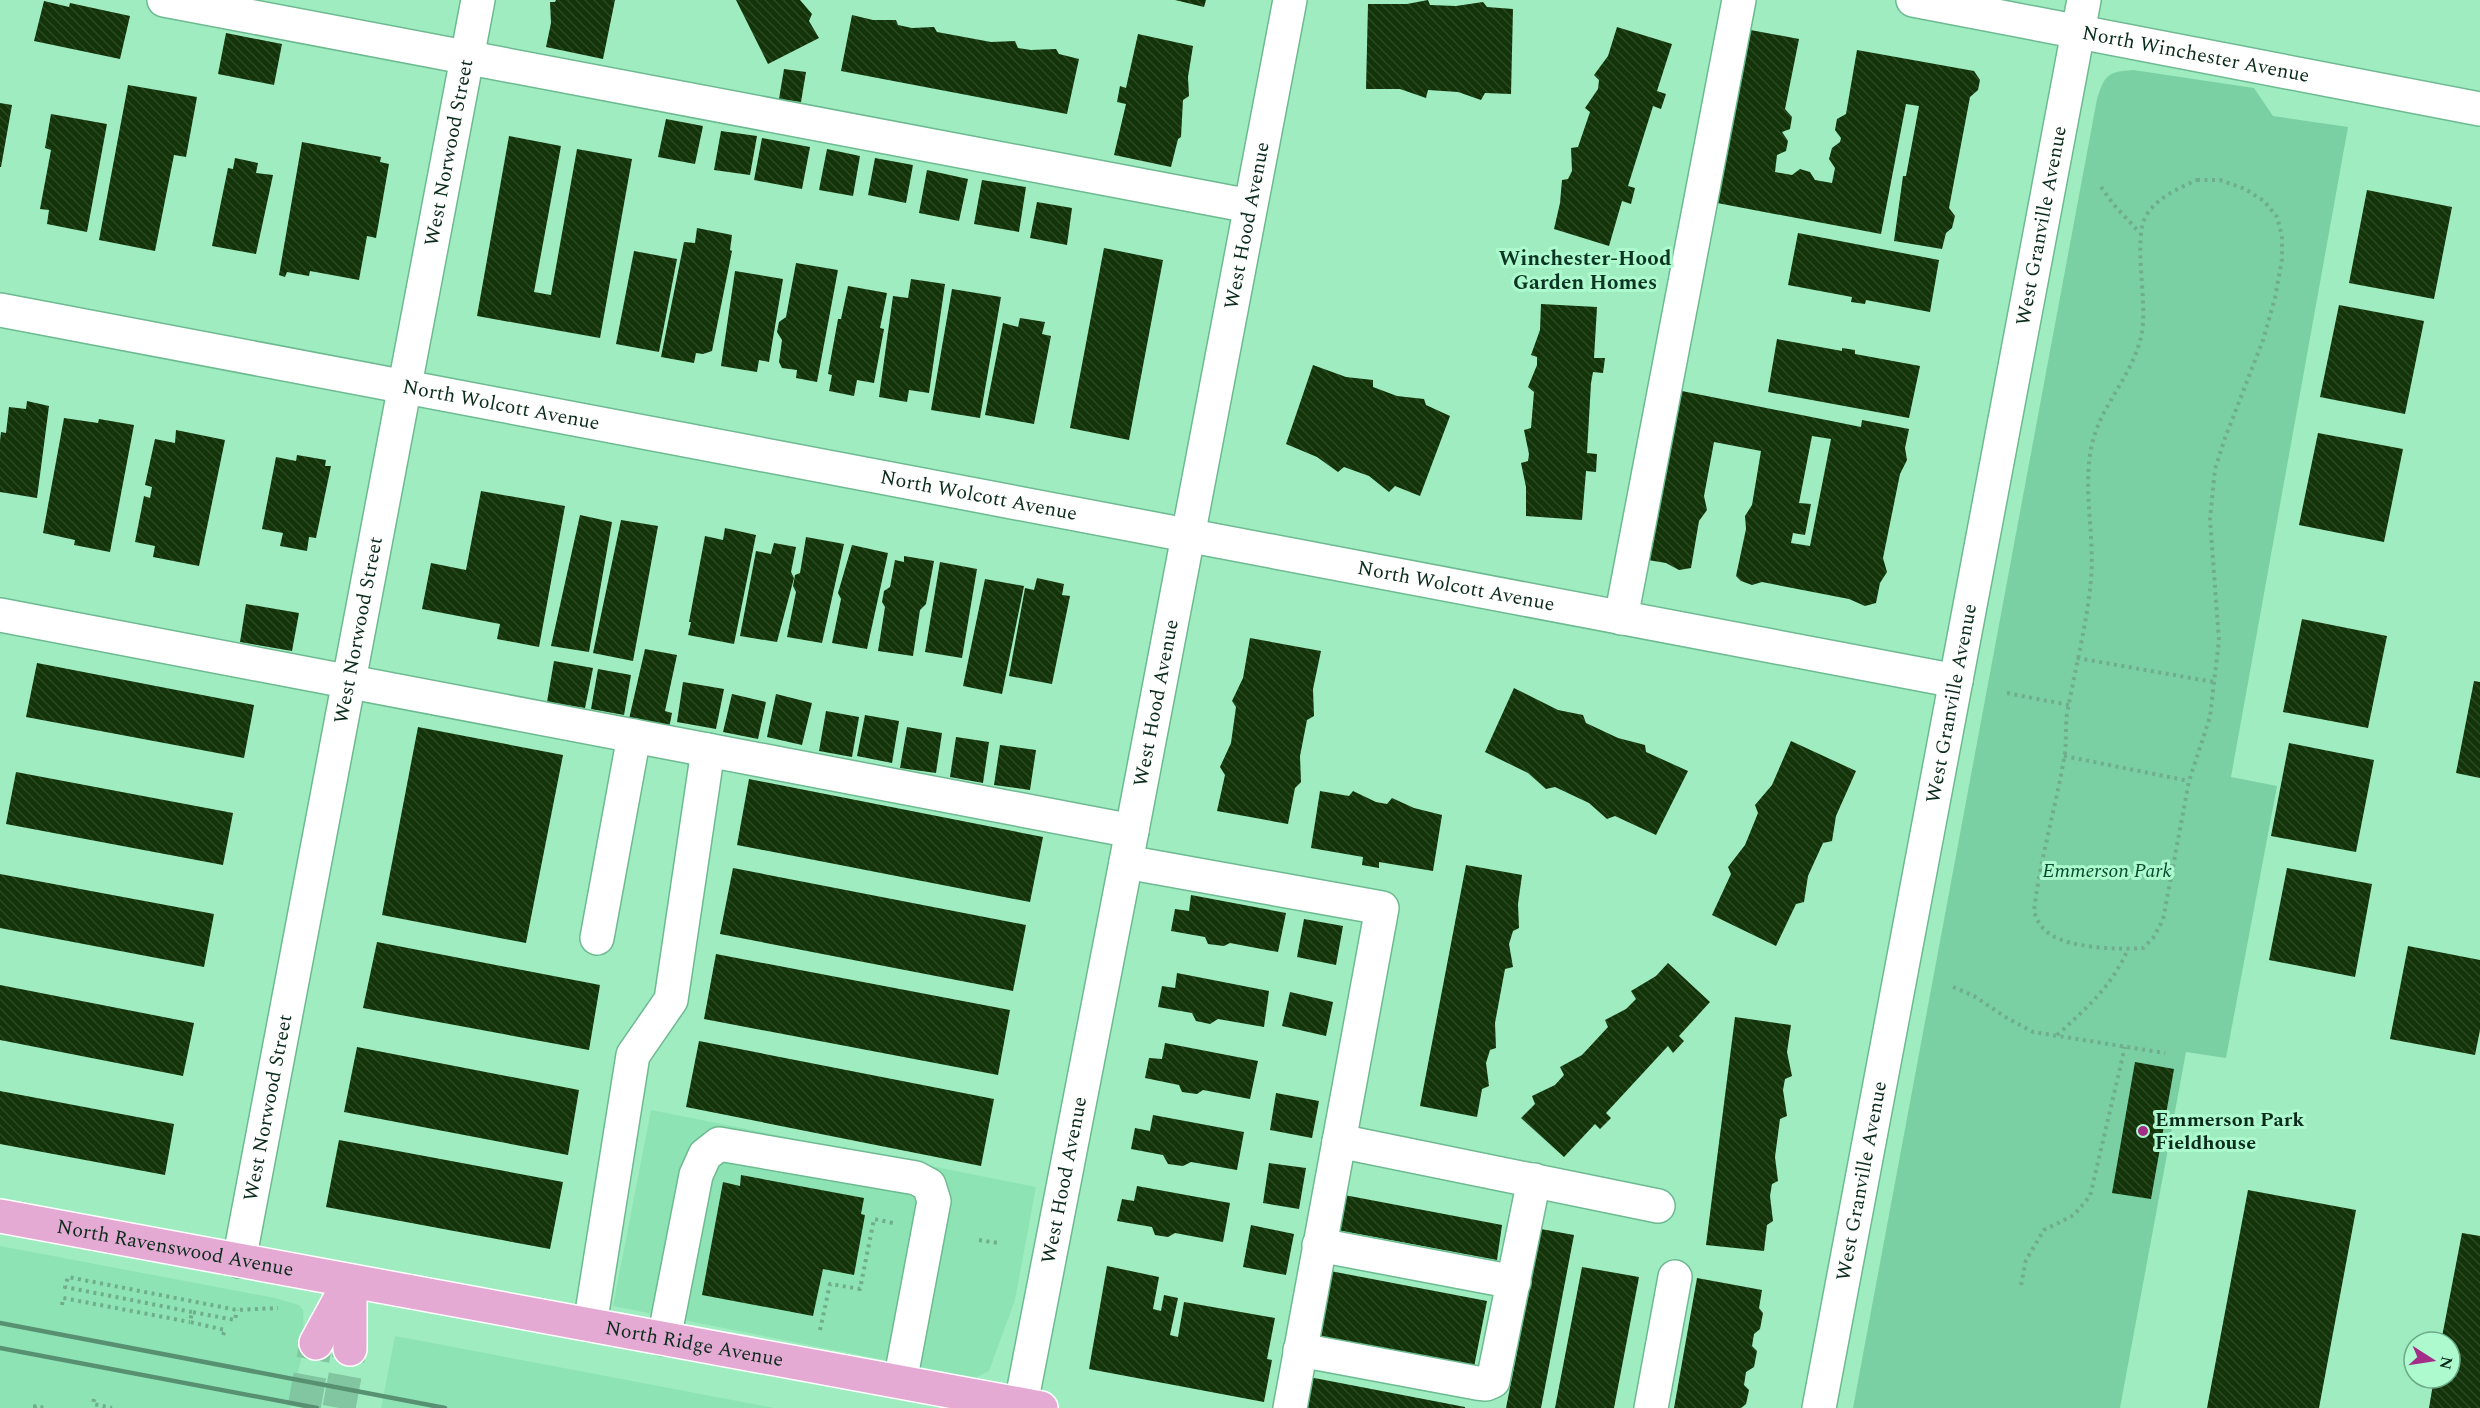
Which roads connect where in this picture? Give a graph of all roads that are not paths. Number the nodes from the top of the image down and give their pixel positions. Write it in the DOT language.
graph roads {
  1 [pos="164,0"];
  2 [pos="478,0"];
  3 [pos="1290,0"];
  4 [pos="1739,0"];
  5 [pos="1913,0"];
  6 [pos="2085,0"];
  7 [pos="2078,32"];
  8 [pos="466,58"];
  9 [pos="2480,109"];
  10 [pos="1250,206"];
  11 [pos="0,310"];
  12 [pos="405,386"];
  13 [pos="1189,535"];
  14 [pos="0,616"];
  15 [pos="1621,618"];
  16 [pos="348,681"];
  17 [pos="1956,681"];
  18 [pos="634,736"];
  19 [pos="708,750"];
  20 [pos="1132,831"];
  21 [pos="1126,862"];
  22 [pos="597,938"];
  23 [pos="1339,1141"];
  24 [pos="1534,1180"];
  25 [pos="1658,1206"];
  26 [pos="0,1216"];
  27 [pos="1319,1245"];
  28 [pos="239,1261"];
  29 [pos="1675,1277"];
  30 [pos="350,1281"];
  31 [pos="1514,1282"];
  32 [pos="590,1325"];
  33 [pos="664,1339"];
  34 [pos="316,1343"];
  35 [pos="350,1349"];
  36 [pos="1300,1350"];
  37 [pos="900,1382"];
  38 [pos="1031,1406"];
  39 [pos="1290,1408"];
  40 [pos="1651,1408"];
  41 [pos="1819,1408"];
  1 -- 8 [label="street"];
  2 -- 8 [label="street, West Norwood Street"];
  3 -- 10 [label="street, West Hood Avenue"];
  4 -- 15 [label="street"];
  5 -- 7 [label="street, North Winchester Avenue"];
  6 -- 7 [label="street, West Granville Avenue"];
  7 -- 9 [label="street, North Winchester Avenue"];
  7 -- 17 [label="street, West Granville Avenue"];
  8 -- 10 [label="street"];
  8 -- 12 [label="street, West Norwood Street"];
  10 -- 13 [label="street, West Hood Avenue"];
  11 -- 12 [label="street, North Wolcott Avenue"];
  12 -- 13 [label="street, North Wolcott Avenue"];
  12 -- 16 [label="street, West Norwood Street"];
  13 -- 15 [label="street, North Wolcott Avenue"];
  13 -- 20 [label="street, West Hood Avenue"];
  14 -- 16 [label="street"];
  15 -- 17 [label="street, North Wolcott Avenue"];
  16 -- 18 [label="street"];
  16 -- 28 [label="street, West Norwood Street"];
  17 -- 41 [label="street, West Granville Avenue"];
  18 -- 19 [label="street"];
  18 -- 22 [label="street"];
  19 -- 20 [label="street"];
  19 -- 32 [label="street"];
  20 -- 21 [label="street, West Hood Avenue"];
  21 -- 23 [label="street"];
  21 -- 38 [label="street, West Hood Avenue"];
  23 -- 24 [label="street"];
  23 -- 27 [label="street"];
  24 -- 25 [label="street"];
  24 -- 31 [label="street"];
  26 -- 28 [label="main road, North Ravenswood Avenue"];
  27 -- 31 [label="street"];
  27 -- 36 [label="street"];
  28 -- 30 [label="main road, North Ravenswood Avenue"];
  29 -- 40 [label="street"];
  30 -- 32 [label="main road, North Ridge Avenue"];
  30 -- 34 [label="main road"];
  30 -- 35 [label="main road"];
  31 -- 36 [label="street"];
  32 -- 33 [label="main road, North Ridge Avenue"];
  33 -- 37 [label="main road, North Ridge Avenue"];
  33 -- 37 [label="street"];
  36 -- 39 [label="street"];
  37 -- 38 [label="main road, North Ridge Avenue"];
}
